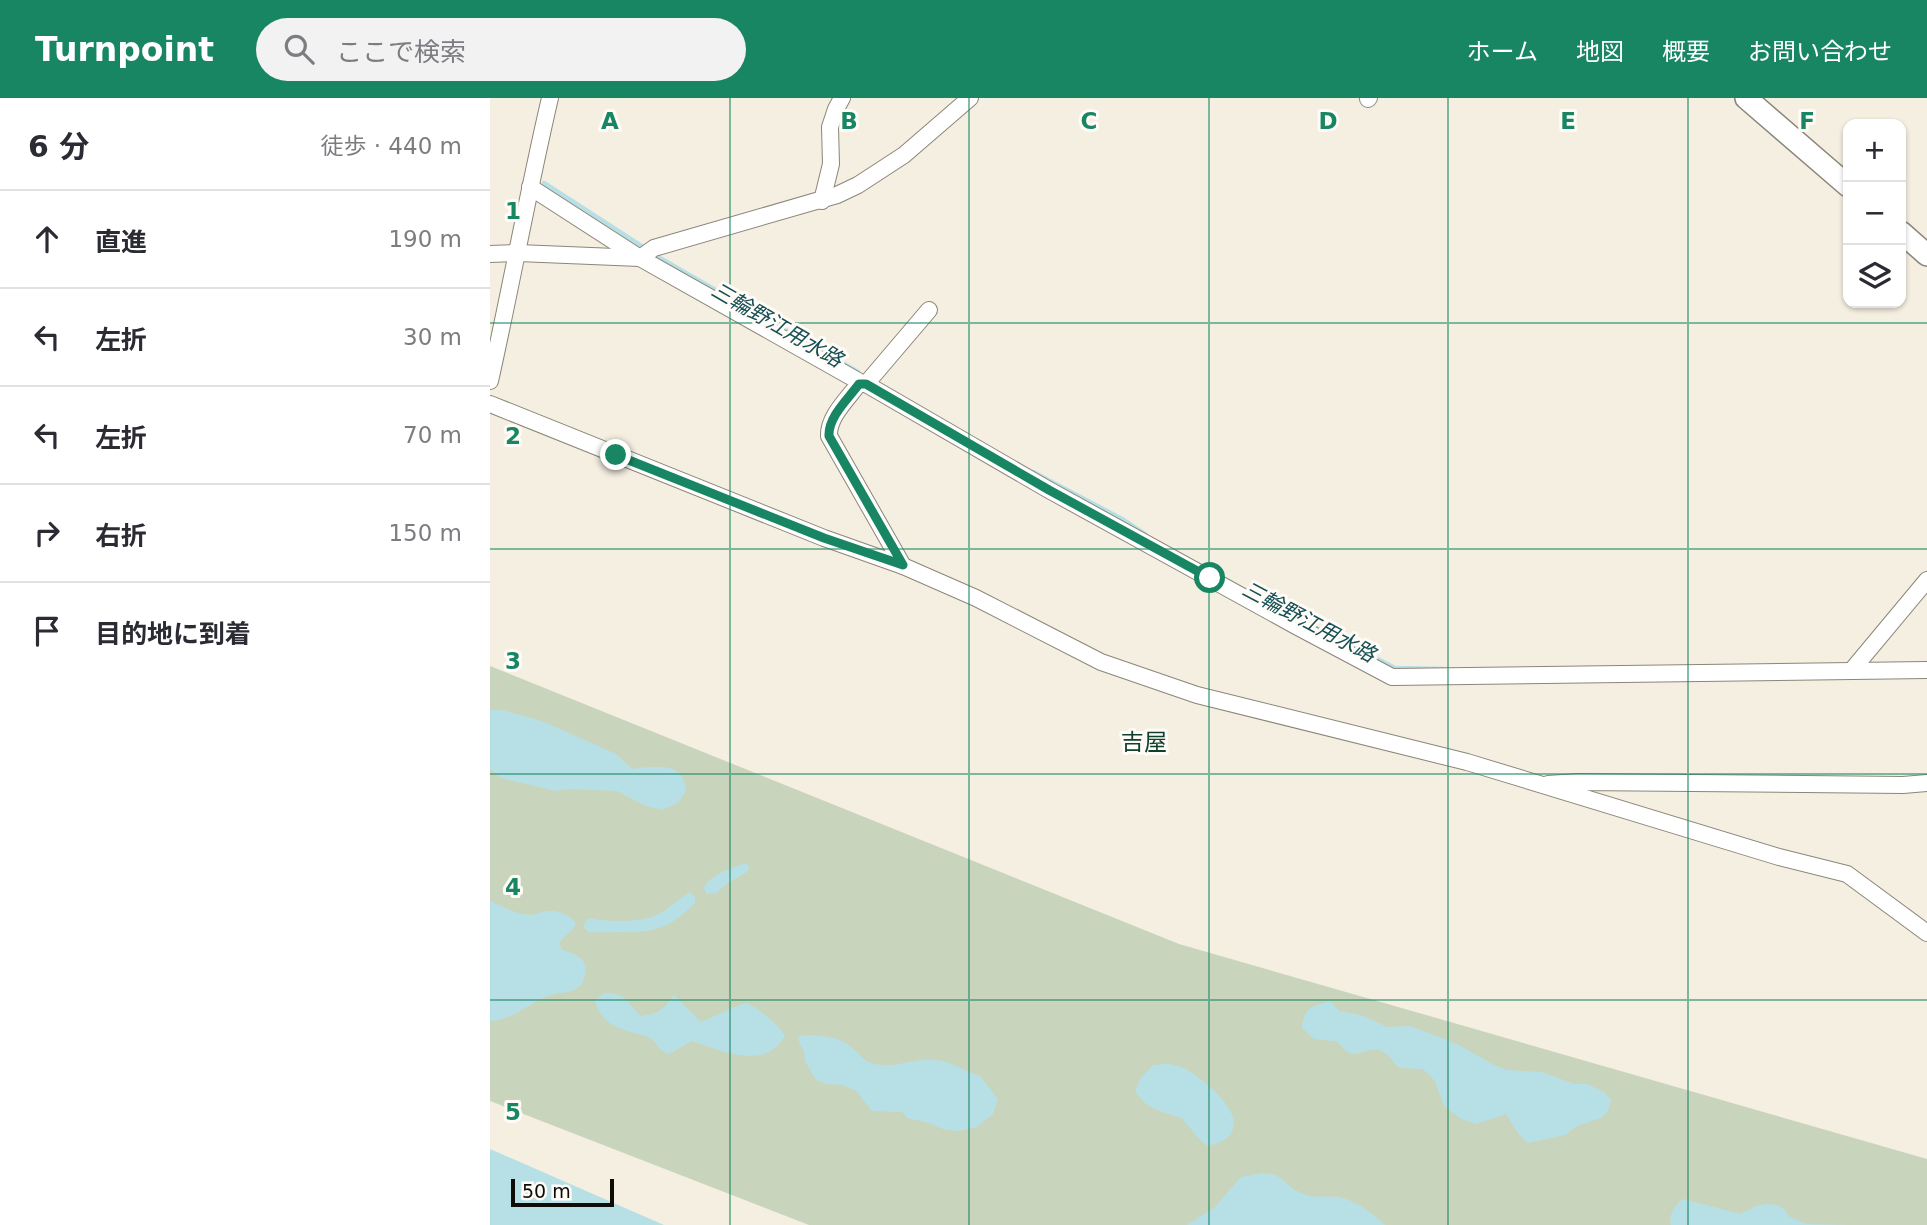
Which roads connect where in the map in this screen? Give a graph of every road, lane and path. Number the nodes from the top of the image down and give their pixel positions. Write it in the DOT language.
graph roads {
  1 [pos="550,98"];
  2 [pos="842,98"];
  3 [pos="970,98"];
  4 [pos="1746,98"];
  5 [pos="1843,182"];
  6 [pos="530,187"];
  7 [pos="822,201"];
  8 [pos="1906,236"];
  9 [pos="518,253"];
  10 [pos="490,254"];
  11 [pos="1927,255"];
  12 [pos="640,258"];
  13 [pos="929,310"];
  14 [pos="490,381"];
  15 [pos="862,384"];
  16 [pos="490,404"];
  17 [pos="903,565"];
  18 [pos="1927,580"];
  19 [pos="1852,670"];
  20 [pos="1927,670"];
  21 [pos="1927,783"];
  22 [pos="1539,784"];
  23 [pos="1927,933"];
  1 -- 6 [label="street"];
  2 -- 7 [label="street"];
  3 -- 7 [label="street"];
  4 -- 5 [label="street"];
  6 -- 9 [label="street"];
  6 -- 12 [label="street"];
  7 -- 12 [label="street"];
  8 -- 11 [label="street"];
  9 -- 10 [label="street"];
  9 -- 12 [label="street"];
  9 -- 14 [label="street"];
  12 -- 15 [label="street"];
  13 -- 15 [label="street"];
  15 -- 17 [label="street"];
  15 -- 19 [label="street"];
  16 -- 17 [label="street"];
  17 -- 22 [label="street"];
  18 -- 19 [label="street"];
  19 -- 20 [label="street"];
  21 -- 22 [label="street"];
  22 -- 23 [label="street"];
}
